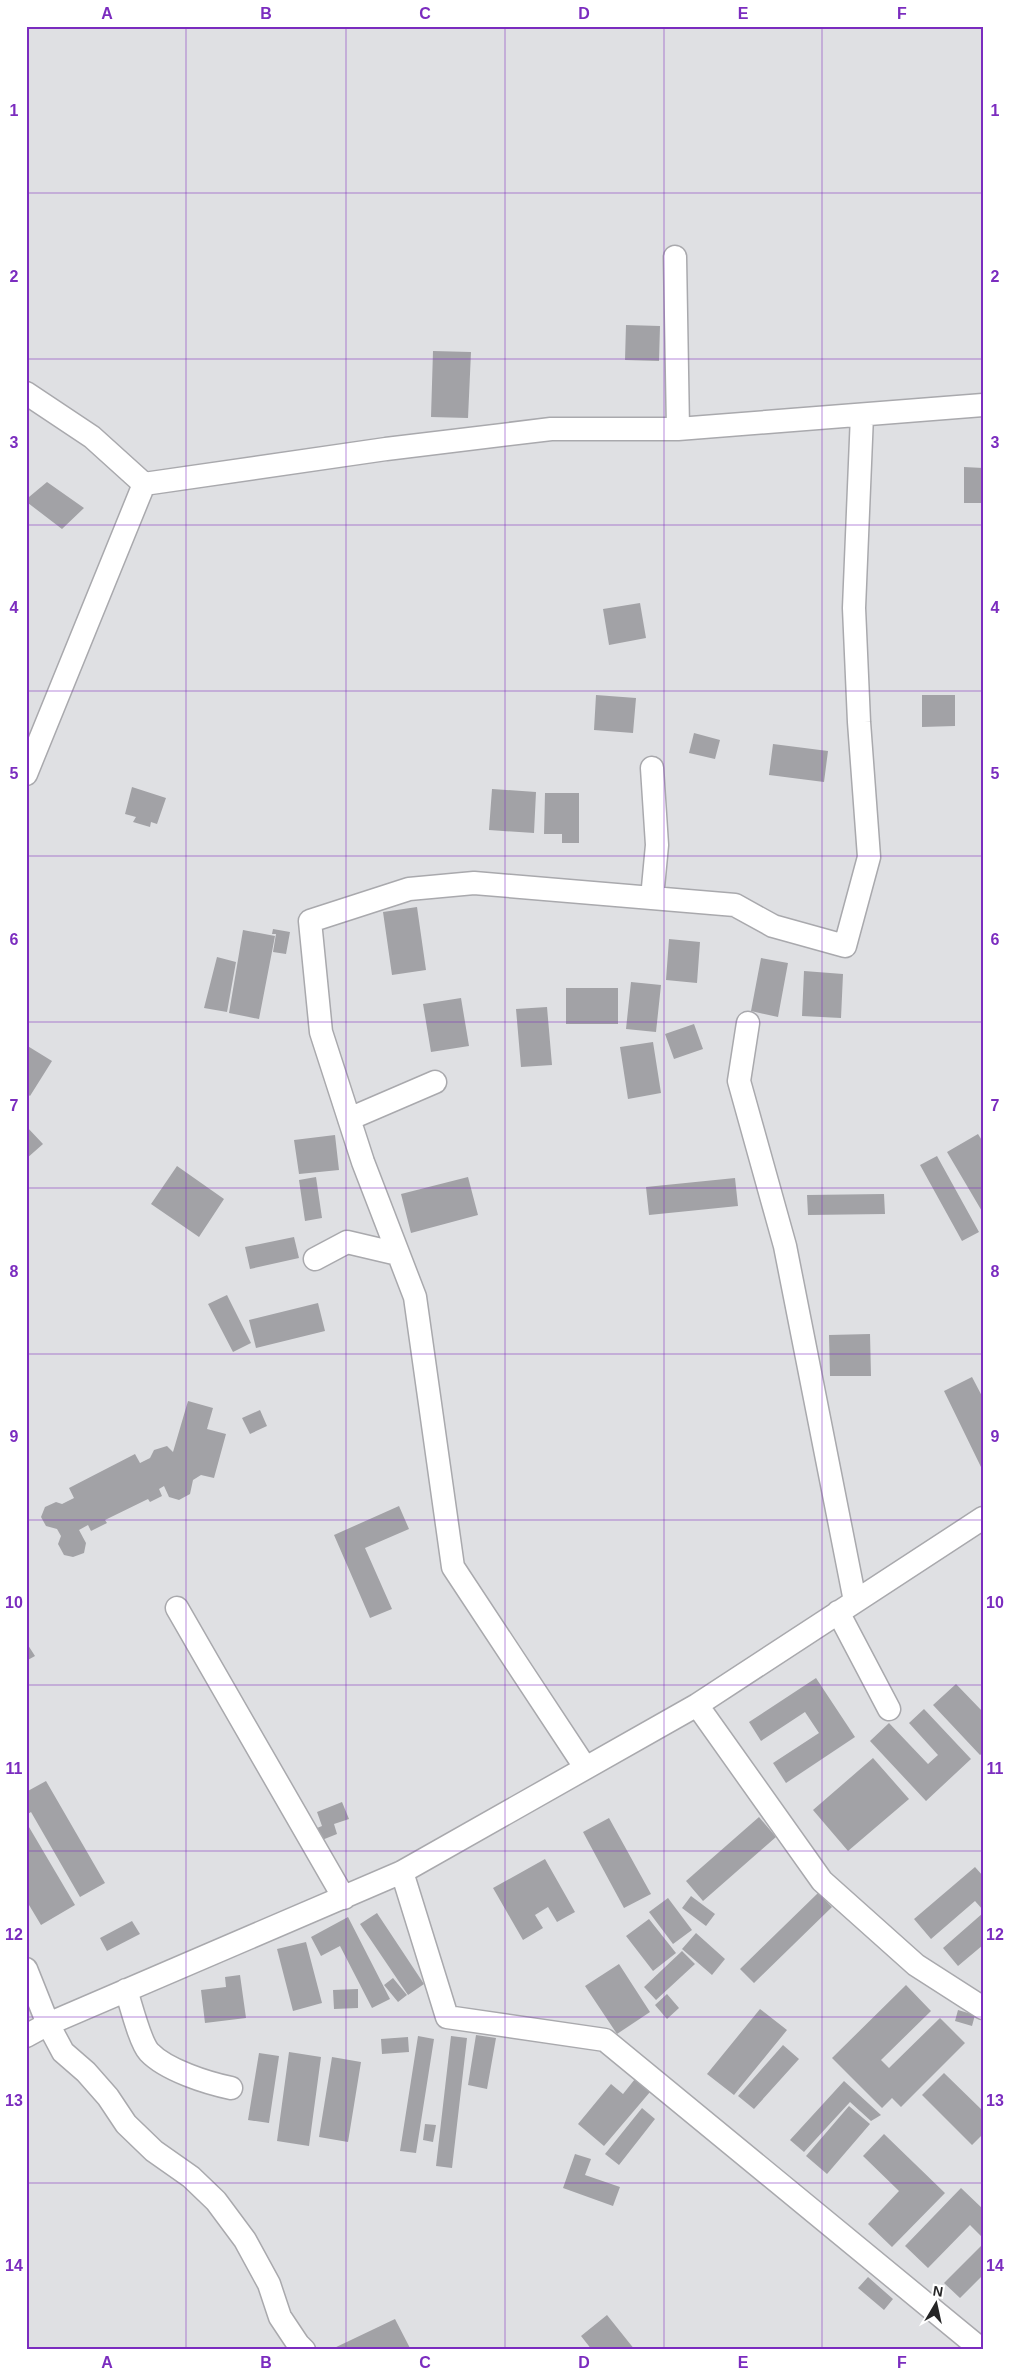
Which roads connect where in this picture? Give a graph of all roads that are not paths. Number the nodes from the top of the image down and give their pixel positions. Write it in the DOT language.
graph roads {
  1 [pos="676,256"];
  2 [pos="26,393"];
  3 [pos="983,405"];
  4 [pos="862,415"];
  5 [pos="678,429"];
  6 [pos="144,484"];
  7 [pos="652,768"];
  8 [pos="26,774"];
  9 [pos="652,898"];
  10 [pos="748,1023"];
  11 [pos="435,1082"];
  12 [pos="349,1119"];
  13 [pos="398,1254"];
  14 [pos="315,1259"];
  15 [pos="983,1518"];
  16 [pos="846,1607"];
  17 [pos="177,1608"];
  18 [pos="697,1705"];
  19 [pos="889,1709"];
  20 [pos="585,1767"];
  21 [pos="402,1872"];
  22 [pos="344,1898"];
  23 [pos="26,1969"];
  24 [pos="126,1990"];
  25 [pos="983,2008"];
  26 [pos="48,2024"];
  27 [pos="26,2036"];
  28 [pos="231,2088"];
  29 [pos="304,2350"];
  30 [pos="982,2350"];
  1 -- 5 [label="street"];
  2 -- 6 [label="street"];
  3 -- 4 [label="street"];
  4 -- 5 [label="street"];
  4 -- 9 [label="street"];
  5 -- 6 [label="street"];
  6 -- 8 [label="street"];
  7 -- 9 [label="street"];
  9 -- 12 [label="street"];
  10 -- 16 [label="street"];
  11 -- 12 [label="street"];
  12 -- 13 [label="street"];
  13 -- 14 [label="street"];
  13 -- 20 [label="street"];
  15 -- 16 [label="street"];
  16 -- 18 [label="street"];
  16 -- 19 [label="street"];
  17 -- 22 [label="street"];
  18 -- 20 [label="street"];
  18 -- 25 [label="street"];
  20 -- 21 [label="street"];
  21 -- 22 [label="street"];
  21 -- 30 [label="street"];
  22 -- 24 [label="street"];
  23 -- 26 [label="street"];
  24 -- 26 [label="street"];
  24 -- 28 [label="street"];
  26 -- 27 [label="street"];
  26 -- 29 [label="street"];
}
